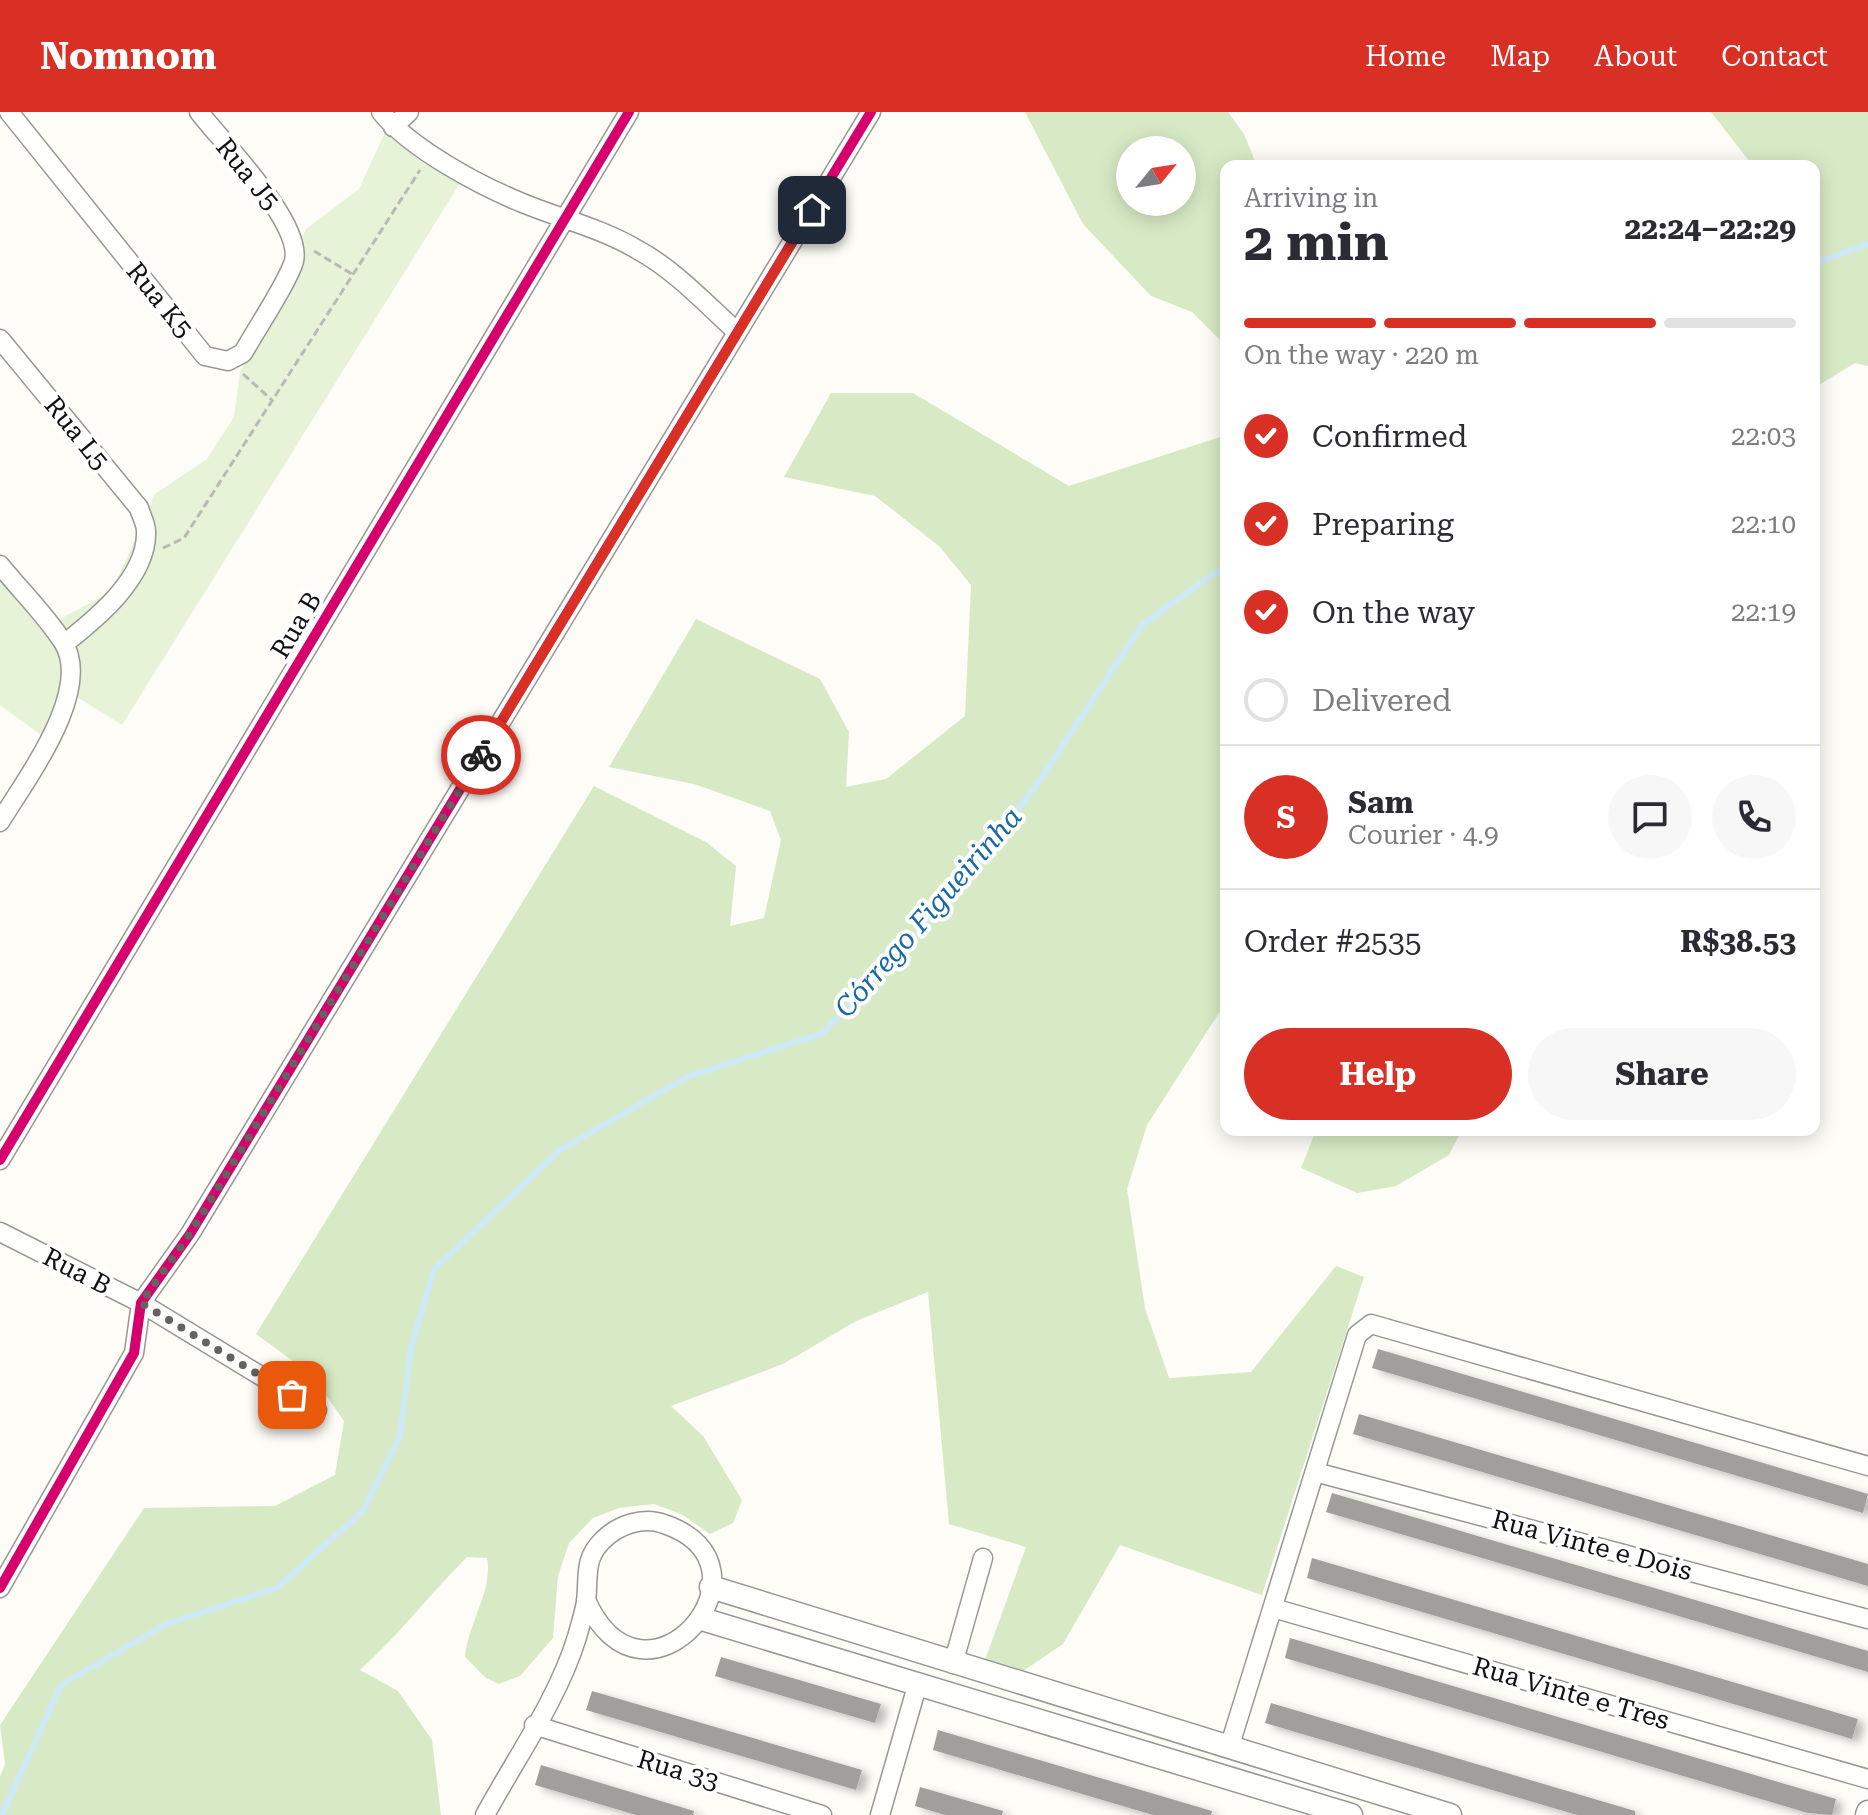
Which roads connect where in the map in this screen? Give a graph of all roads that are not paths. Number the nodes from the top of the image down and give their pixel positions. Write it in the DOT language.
graph roads {
  1 [pos="9,112"];
  2 [pos="199,112"];
  3 [pos="381,112"];
  4 [pos="409,112"];
  5 [pos="629,112"];
  6 [pos="871,112"];
  7 [pos="393,127"];
  8 [pos="566,217"];
  9 [pos="293,239"];
  10 [pos="737,332"];
  11 [pos="0,339"];
  12 [pos="0,565"];
  13 [pos="64,644"];
  14 [pos="0,822"];
  15 [pos="0,1160"];
  16 [pos="0,1232"];
  17 [pos="141,1303"];
  18 [pos="317,1410"];
  19 [pos="1868,1466"];
  20 [pos="1315,1472"];
  21 [pos="983,1558"];
  22 [pos="711,1587"];
  23 [pos="0,1588"];
  24 [pos="586,1600"];
  25 [pos="1273,1608"];
  26 [pos="702,1619"];
  27 [pos="1868,1619"];
  28 [pos="609,1635"];
  29 [pos="571,1657"];
  30 [pos="953,1664"];
  31 [pos="917,1686"];
  32 [pos="534,1725"];
  33 [pos="1229,1748"];
  34 [pos="1868,1779"];
  35 [pos="485,1815"];
  36 [pos="822,1815"];
  37 [pos="880,1815"];
  38 [pos="1351,1815"];
  39 [pos="1450,1815"];
  1 -- 9 [label="street, Rua K5"];
  2 -- 9 [label="street, Rua J5"];
  3 -- 7 [label="street"];
  4 -- 7 [label="street"];
  5 -- 8 [label="street, Rua B"];
  6 -- 10 [label="street"];
  7 -- 8 [label="street"];
  8 -- 10 [label="street"];
  8 -- 15 [label="street, Rua B"];
  10 -- 17 [label="street"];
  11 -- 13 [label="street, Rua L5"];
  12 -- 13 [label="street"];
  13 -- 14 [label="street"];
  16 -- 17 [label="street, Rua B"];
  17 -- 18 [label="street, Rua B"];
  17 -- 23 [label="street"];
  19 -- 20 [label="street"];
  20 -- 25 [label="street"];
  20 -- 27 [label="street, Rua Vinte e Dois"];
  21 -- 30 [label="street"];
  22 -- 24 [label="street"];
  22 -- 26 [label="street"];
  22 -- 30 [label="street"];
  24 -- 28 [label="street"];
  24 -- 29 [label="street"];
  25 -- 33 [label="street"];
  25 -- 34 [label="street, Rua Vinte e Tres"];
  26 -- 28 [label="street"];
  26 -- 31 [label="street"];
  28 -- 29 [label="street"];
  29 -- 32 [label="street"];
  30 -- 33 [label="street"];
  31 -- 37 [label="street"];
  31 -- 38 [label="street"];
  32 -- 35 [label="street"];
  32 -- 36 [label="street, Rua 33"];
  33 -- 39 [label="street"];
}
